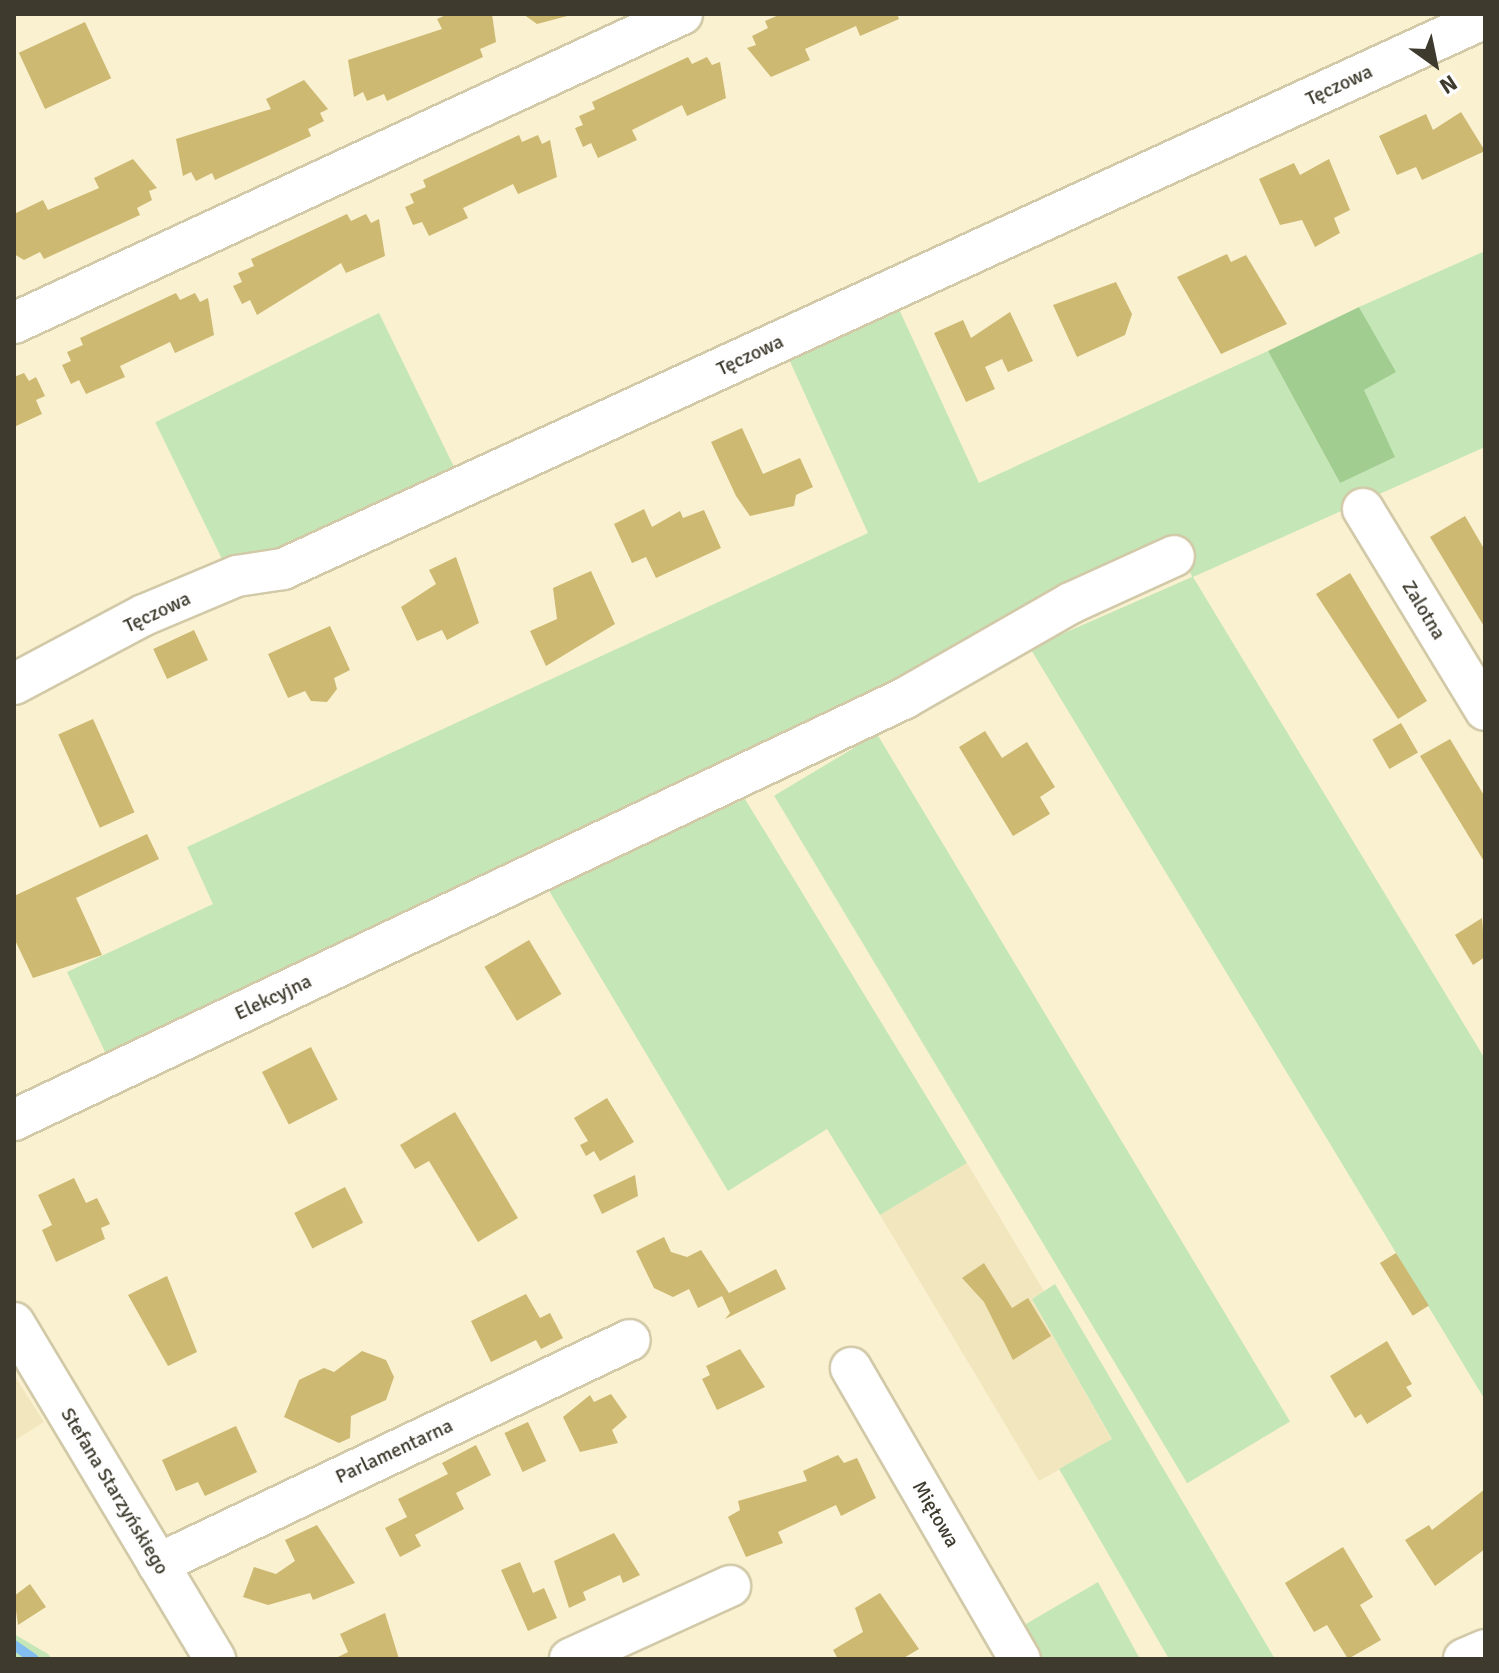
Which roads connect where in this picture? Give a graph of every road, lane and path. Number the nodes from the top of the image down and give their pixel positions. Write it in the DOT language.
graph roads {
  1 [pos="682,14"];
  2 [pos="1485,18"];
  3 [pos="14,323"];
  4 [pos="1363,509"];
  5 [pos="1174,556"];
  6 [pos="14,684"];
  7 [pos="1485,710"];
  8 [pos="14,1120"];
  9 [pos="14,1323"];
  10 [pos="630,1340"];
  11 [pos="851,1368"];
  12 [pos="158,1564"];
  13 [pos="730,1586"];
  14 [pos="1485,1650"];
  15 [pos="215,1659"];
  16 [pos="570,1659"];
  17 [pos="1020,1659"];
  18 [pos="1464,1659"];
  1 -- 3 [label="street"];
  2 -- 6 [label="street, Tęczowa"];
  4 -- 7 [label="street, Zalotna"];
  5 -- 8 [label="street, Elekcyjna"];
  9 -- 12 [label="street, Stefana Starzyńskiego"];
  10 -- 12 [label="street, Parlamentarna"];
  11 -- 17 [label="street, Miętowa"];
  12 -- 15 [label="street, Stefana Starzyńskiego"];
  13 -- 16 [label="street"];
  14 -- 18 [label="street"];
}
